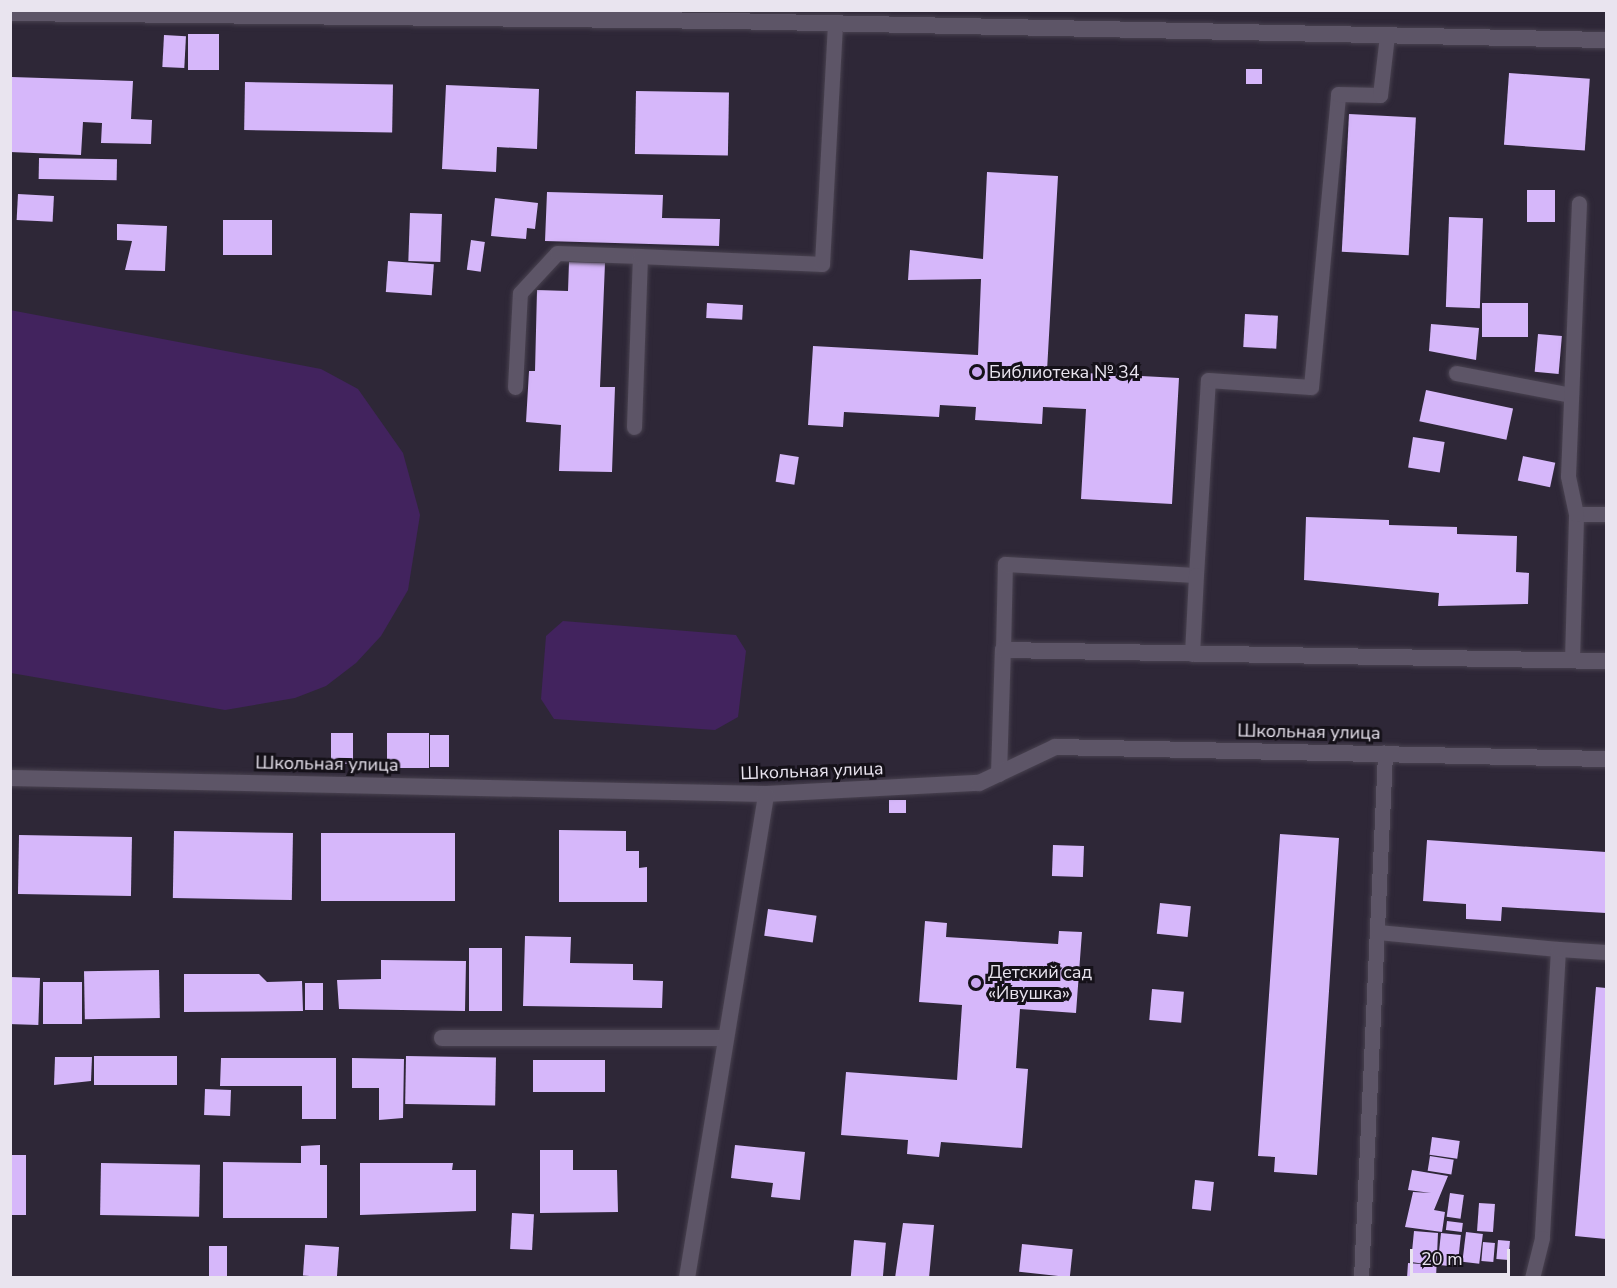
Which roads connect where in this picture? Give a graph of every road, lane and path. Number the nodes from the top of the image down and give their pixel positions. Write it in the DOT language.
graph roads {
  1 [pos="10,13"];
  2 [pos="727,16"];
  3 [pos="835,23"];
  4 [pos="1387,35"];
  5 [pos="1606,40"];
  6 [pos="1579,203"];
  7 [pos="640,256"];
  8 [pos="1456,373"];
  9 [pos="514,387"];
  10 [pos="1571,395"];
  11 [pos="634,426"];
  12 [pos="1576,514"];
  13 [pos="1606,514"];
  14 [pos="1196,575"];
  15 [pos="1003,650"];
  16 [pos="1192,654"];
  17 [pos="1572,660"];
  18 [pos="1606,661"];
  19 [pos="1385,753"];
  20 [pos="1606,759"];
  21 [pos="999,774"];
  22 [pos="10,778"];
  23 [pos="766,794"];
  24 [pos="1377,932"];
  25 [pos="1558,949"];
  26 [pos="1606,952"];
  27 [pos="442,1038"];
  28 [pos="723,1038"];
  29 [pos="687,1278"];
  30 [pos="1361,1278"];
  31 [pos="1532,1278"];
  1 -- 2 [label="street"];
  2 -- 3 [label="street"];
  3 -- 4 [label="street"];
  3 -- 7 [label="lane"];
  4 -- 5 [label="street"];
  4 -- 14 [label="lane"];
  6 -- 10 [label="lane"];
  7 -- 9 [label="lane"];
  7 -- 11 [label="lane"];
  8 -- 10 [label="lane"];
  10 -- 12 [label="lane"];
  12 -- 13 [label="lane"];
  12 -- 17 [label="lane"];
  14 -- 15 [label="lane"];
  14 -- 16 [label="lane"];
  15 -- 16 [label="street"];
  15 -- 21 [label="street"];
  16 -- 17 [label="street"];
  17 -- 18 [label="street"];
  19 -- 20 [label="street, Школьная улица"];
  19 -- 21 [label="street, Школьная улица"];
  19 -- 24 [label="lane"];
  21 -- 23 [label="street, Школьная улица"];
  22 -- 23 [label="street, Школьная улица"];
  23 -- 28 [label="street"];
  24 -- 25 [label="lane"];
  24 -- 30 [label="lane"];
  25 -- 26 [label="lane"];
  25 -- 31 [label="lane"];
  27 -- 28 [label="street"];
  28 -- 29 [label="street"];
}
